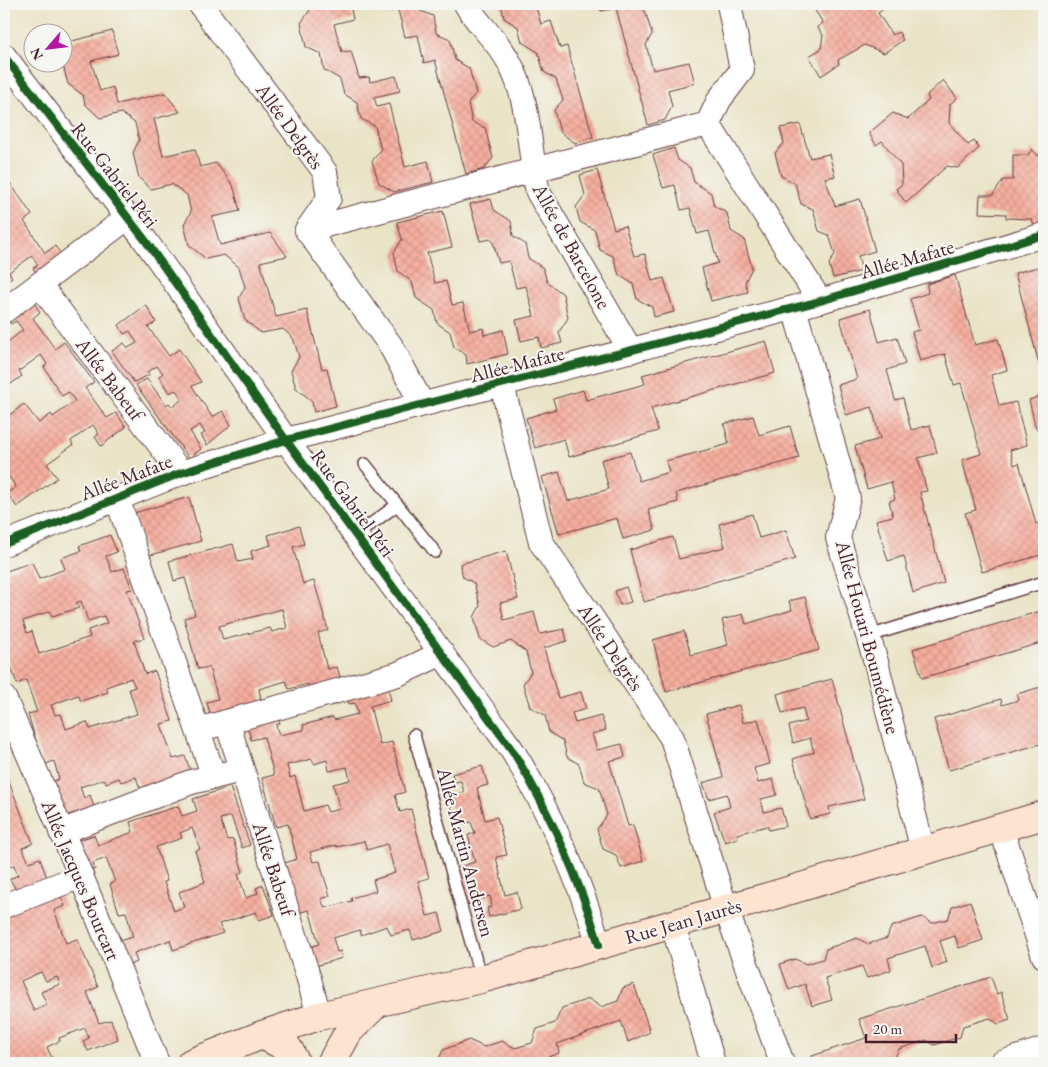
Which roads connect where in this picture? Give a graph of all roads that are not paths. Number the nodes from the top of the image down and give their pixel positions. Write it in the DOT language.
graph roads {
  1 [pos="200,4"];
  2 [pos="466,4"];
  3 [pos="728,4"];
  4 [pos="4,56"];
  5 [pos="708,124"];
  6 [pos="532,170"];
  7 [pos="127,218"];
  8 [pos="307,230"];
  9 [pos="1044,235"];
  10 [pos="40,285"];
  11 [pos="820,301"];
  12 [pos="794,308"];
  13 [pos="4,312"];
  14 [pos="631,351"];
  15 [pos="502,385"];
  16 [pos="422,404"];
  17 [pos="286,440"];
  18 [pos="365,464"];
  19 [pos="181,473"];
  20 [pos="117,498"];
  21 [pos="397,504"];
  22 [pos="356,535"];
  23 [pos="7,537"];
  24 [pos="435,552"];
  25 [pos="1044,582"];
  26 [pos="869,636"];
  27 [pos="442,653"];
  28 [pos="4,698"];
  29 [pos="227,722"];
  30 [pos="198,730"];
  31 [pos="414,735"];
  32 [pos="242,770"];
  33 [pos="214,777"];
  34 [pos="1044,815"];
  35 [pos="1001,828"];
  36 [pos="61,832"];
  37 [pos="924,851"];
  38 [pos="81,876"];
  39 [pos="4,906"];
  40 [pos="726,909"];
  41 [pos="673,925"];
  42 [pos="599,945"];
  43 [pos="1044,956"];
  44 [pos="481,979"];
  45 [pos="376,1004"];
  46 [pos="319,1016"];
  47 [pos="262,1035"];
  48 [pos="1044,1049"];
  49 [pos="157,1063"];
  50 [pos="191,1063"];
  51 [pos="296,1063"];
  52 [pos="331,1063"];
  53 [pos="713,1063"];
  54 [pos="782,1063"];
  55 [pos="1002,1063"];
  1 -- 8 [label="street, Allée Delgrès"];
  2 -- 6 [label="street, Allée de Barcelone"];
  3 -- 5 [label="street"];
  4 -- 7 [label="street, Rue Gabriel Péri"];
  5 -- 6 [label="street"];
  5 -- 11 [label="street"];
  6 -- 8 [label="street"];
  6 -- 14 [label="street, Allée de Barcelone"];
  7 -- 10 [label="street"];
  7 -- 17 [label="street, Rue Gabriel Péri"];
  8 -- 16 [label="street"];
  9 -- 11 [label="street, Allée Mafate"];
  10 -- 13 [label="street"];
  10 -- 19 [label="street, Allée Babeuf"];
  11 -- 12 [label="street, Allée Mafate"];
  12 -- 14 [label="street, Allée Mafate"];
  12 -- 26 [label="street, Allée Houari Boumédiène"];
  14 -- 15 [label="street, Allée Mafate"];
  15 -- 16 [label="street, Allée Mafate"];
  15 -- 40 [label="street, Allée Delgrès"];
  16 -- 17 [label="street, Allée Mafate"];
  17 -- 19 [label="street, Allée Mafate"];
  17 -- 22 [label="street, Rue Gabriel Péri"];
  18 -- 21 [label="lane"];
  19 -- 20 [label="street, Allée Mafate"];
  20 -- 23 [label="street, Allée Mafate"];
  20 -- 30 [label="street"];
  21 -- 22 [label="lane"];
  21 -- 24 [label="lane"];
  22 -- 27 [label="street, Rue Gabriel Péri"];
  25 -- 26 [label="lane"];
  26 -- 37 [label="street, Allée Houari Boumédiène"];
  27 -- 29 [label="street"];
  27 -- 42 [label="street, Rue Gabriel Péri"];
  28 -- 36 [label="street, Allée Jacques Bourcart"];
  29 -- 30 [label="street"];
  29 -- 32 [label="street, Allée Babeuf"];
  30 -- 33 [label="street"];
  31 -- 44 [label="lane, Allée Martin Andersen"];
  32 -- 33 [label="street"];
  32 -- 46 [label="street, Allée Babeuf"];
  33 -- 36 [label="street"];
  34 -- 35 [label="street, Rue Jean Jaurès"];
  35 -- 37 [label="street, Rue Jean Jaurès"];
  35 -- 43 [label="street"];
  36 -- 38 [label="street, Allée Jacques Bourcart"];
  37 -- 40 [label="street, Rue Jean Jaurès"];
  38 -- 39 [label="street"];
  38 -- 49 [label="street, Allée Jacques Bourcart"];
  40 -- 41 [label="street, Rue Jean Jaurès"];
  40 -- 54 [label="street, Allée Delgrès"];
  41 -- 42 [label="street, Rue Jean Jaurès"];
  41 -- 53 [label="street"];
  42 -- 44 [label="street, Rue Jean Jaurès"];
  44 -- 45 [label="street, Rue Jean Jaurès"];
  45 -- 46 [label="street, Rue Jean Jaurès"];
  45 -- 52 [label="street"];
  46 -- 47 [label="street, Rue Jean Jaurès"];
  47 -- 50 [label="street, Rue Jean Jaurès"];
  47 -- 51 [label="street"];
  48 -- 55 [label="street"];
}
